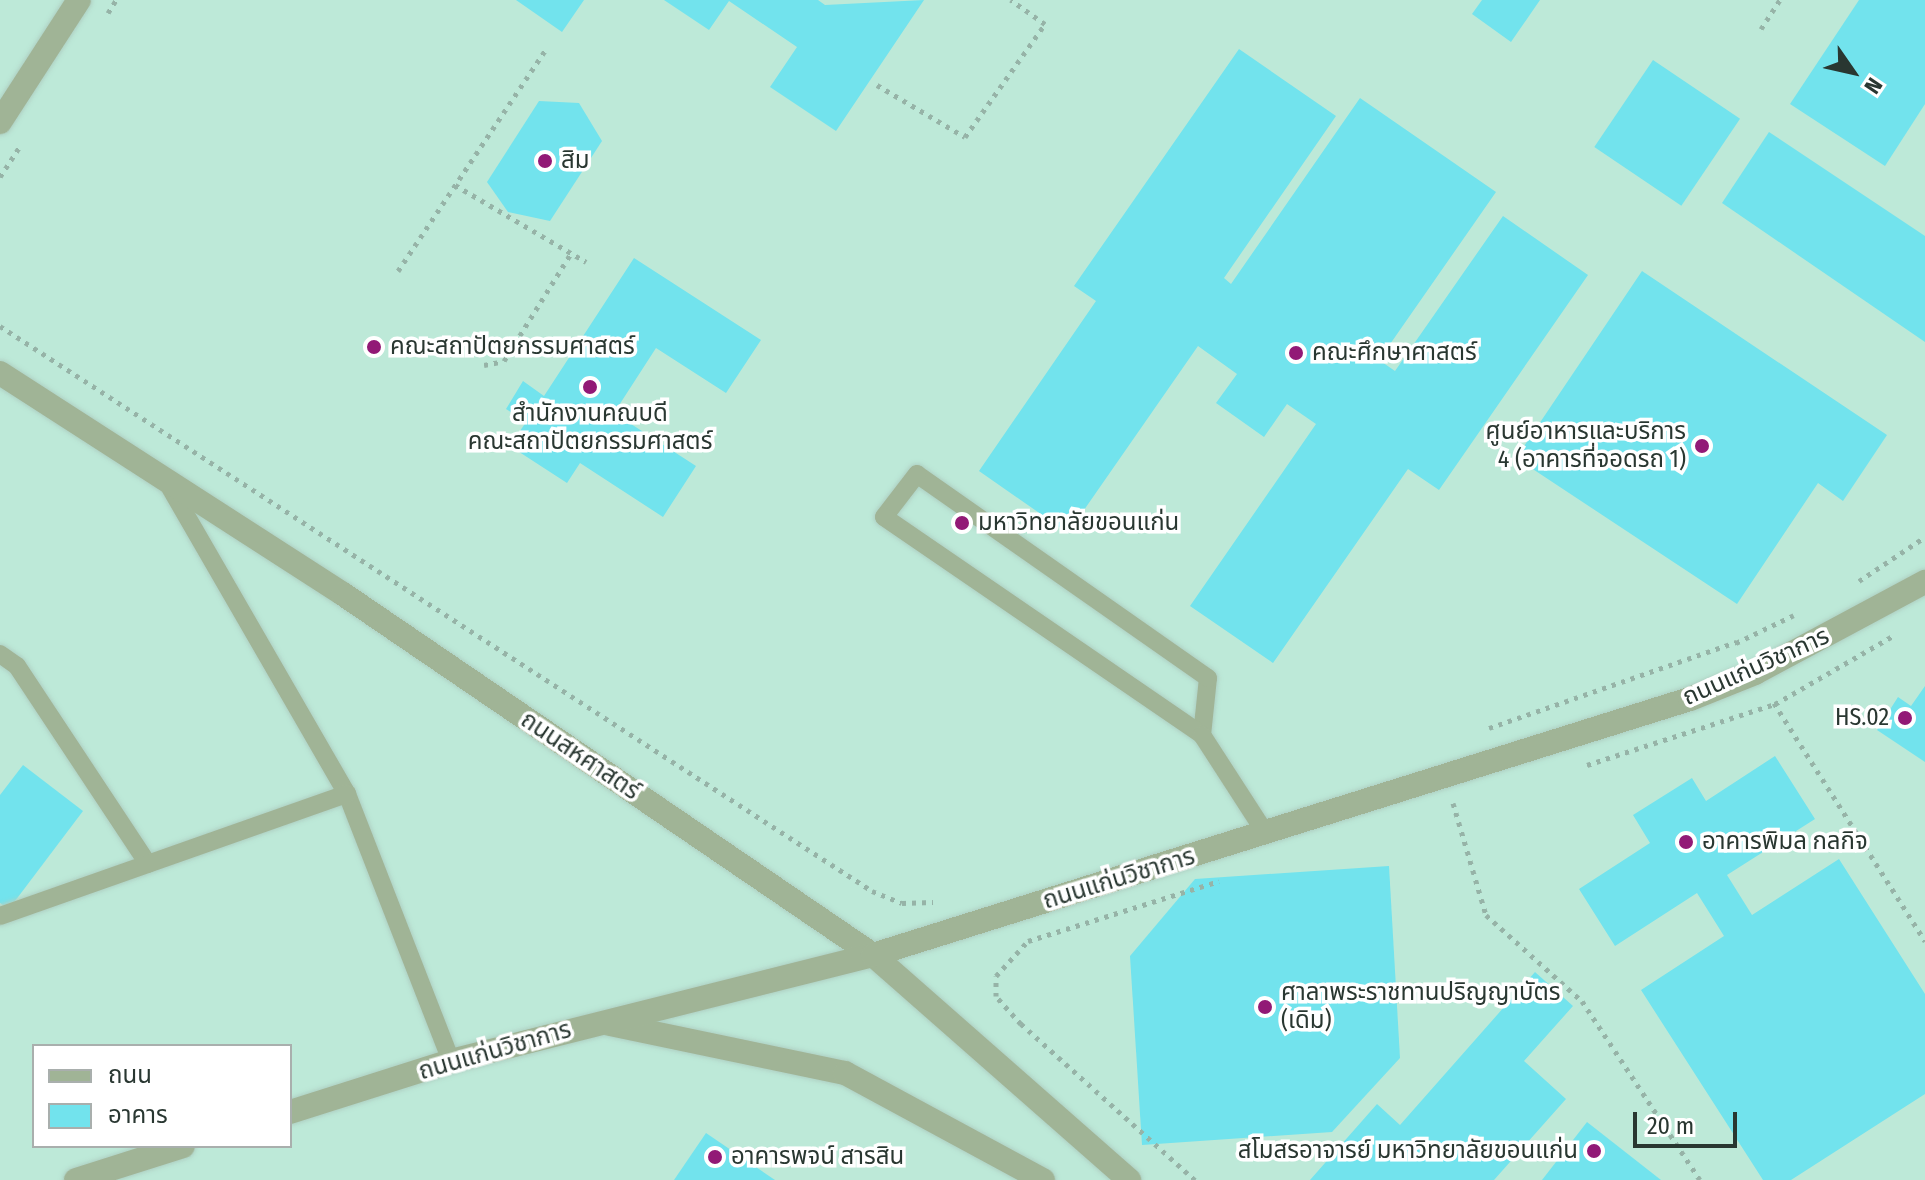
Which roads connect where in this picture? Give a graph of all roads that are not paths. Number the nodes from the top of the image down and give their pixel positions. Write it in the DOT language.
graph roads {
  1 [pos="79,0"];
  2 [pos="0,122"];
  3 [pos="0,373"];
  4 [pos="168,484"];
  5 [pos="1925,582"];
  6 [pos="0,654"];
  7 [pos="1202,735"];
  8 [pos="347,794"];
  9 [pos="1266,834"];
  10 [pos="148,864"];
  11 [pos="0,916"];
  12 [pos="873,955"];
  13 [pos="597,1022"];
  14 [pos="451,1061"];
  15 [pos="292,1111"];
  16 [pos="177,1148"];
  17 [pos="76,1180"];
  18 [pos="1043,1180"];
  19 [pos="1129,1180"];
  1 -- 2 [label="street"];
  3 -- 4 [label="street, ถนนสหศาสตร์"];
  4 -- 8 [label="lane"];
  4 -- 12 [label="street, ถนนสหศาสตร์"];
  5 -- 9 [label="street, ถนนแก่นวิชาการ"];
  6 -- 10 [label="lane"];
  7 -- 7 [label="lane"];
  7 -- 9 [label="lane"];
  8 -- 10 [label="lane"];
  8 -- 14 [label="lane"];
  9 -- 12 [label="street, ถนนแก่นวิชาการ"];
  10 -- 11 [label="lane"];
  12 -- 13 [label="street, ถนนแก่นวิชาการ"];
  12 -- 19 [label="street, ถนนสหศาสตร์"];
  13 -- 14 [label="street, ถนนแก่นวิชาการ"];
  13 -- 18 [label="street"];
  14 -- 15 [label="street, ถนนแก่นวิชาการ"];
  16 -- 17 [label="street"];
}
